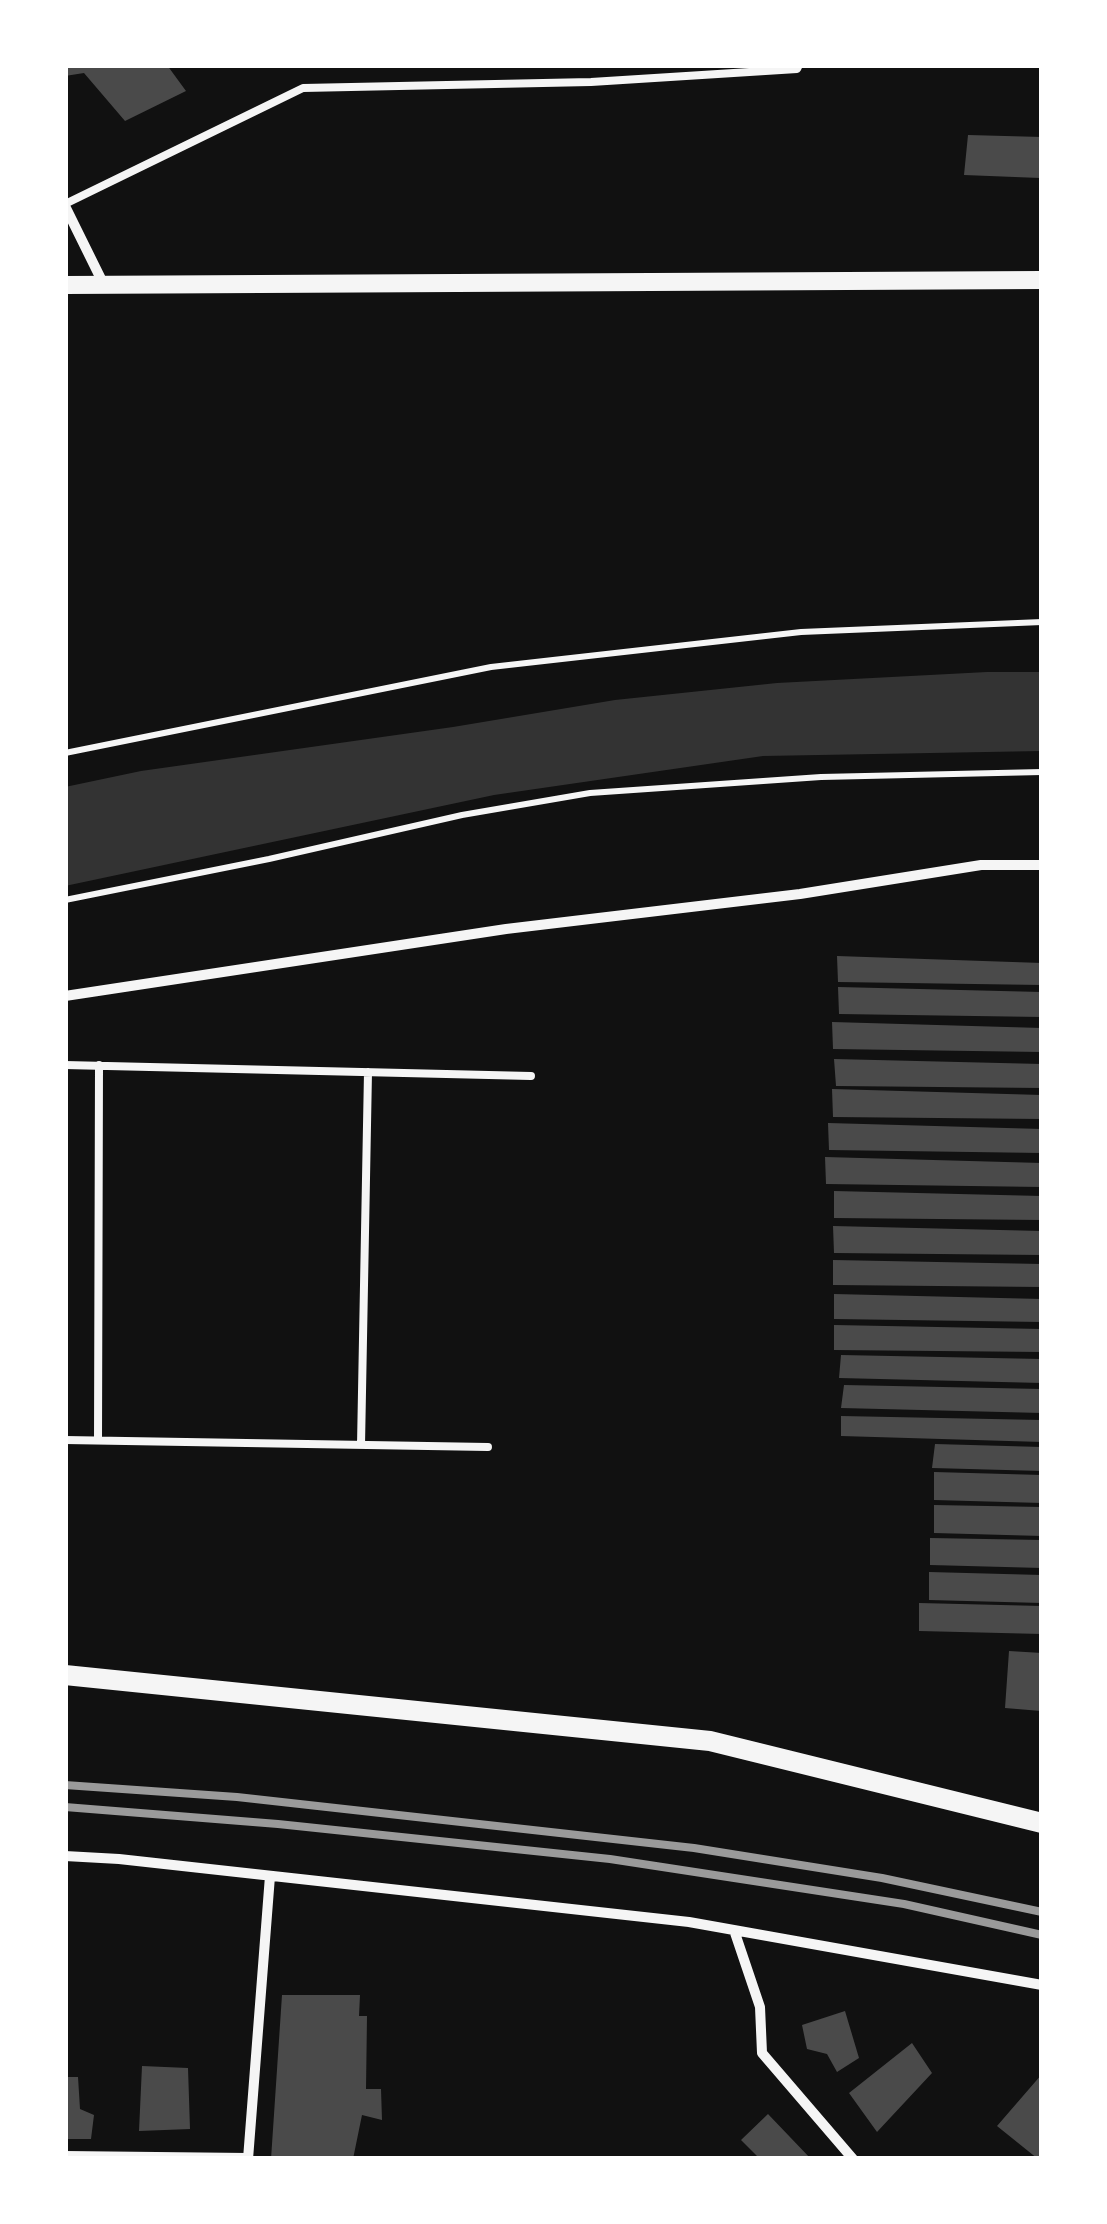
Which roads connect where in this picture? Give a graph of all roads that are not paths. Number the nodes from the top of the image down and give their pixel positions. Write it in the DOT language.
graph roads {
  1 [pos="799,65"];
  2 [pos="65,205"];
  3 [pos="1042,280"];
  4 [pos="65,285"];
  5 [pos="104,285"];
  6 [pos="1042,865"];
  7 [pos="65,996"];
  8 [pos="65,1065"];
  9 [pos="99,1065"];
  10 [pos="368,1072"];
  11 [pos="531,1076"];
  12 [pos="65,1440"];
  13 [pos="98,1440"];
  14 [pos="361,1445"];
  15 [pos="488,1448"];
  16 [pos="65,1675"];
  17 [pos="1042,1823"];
  18 [pos="65,1856"];
  19 [pos="270,1876"];
  20 [pos="734,1930"];
  21 [pos="1042,1985"];
  22 [pos="65,2155"];
  23 [pos="248,2158"];
  24 [pos="853,2159"];
  1 -- 2 [label="lane"];
  2 -- 5 [label="street"];
  3 -- 5 [label="street"];
  4 -- 5 [label="street"];
  6 -- 7 [label="street"];
  8 -- 9 [label="lane"];
  9 -- 10 [label="lane"];
  9 -- 13 [label="lane"];
  10 -- 11 [label="lane"];
  10 -- 14 [label="lane"];
  12 -- 13 [label="lane"];
  13 -- 14 [label="lane"];
  14 -- 15 [label="lane"];
  16 -- 17 [label="main road"];
  18 -- 19 [label="street"];
  19 -- 20 [label="street"];
  19 -- 23 [label="street"];
  20 -- 21 [label="street"];
  20 -- 24 [label="street"];
  22 -- 23 [label="lane"];
}
